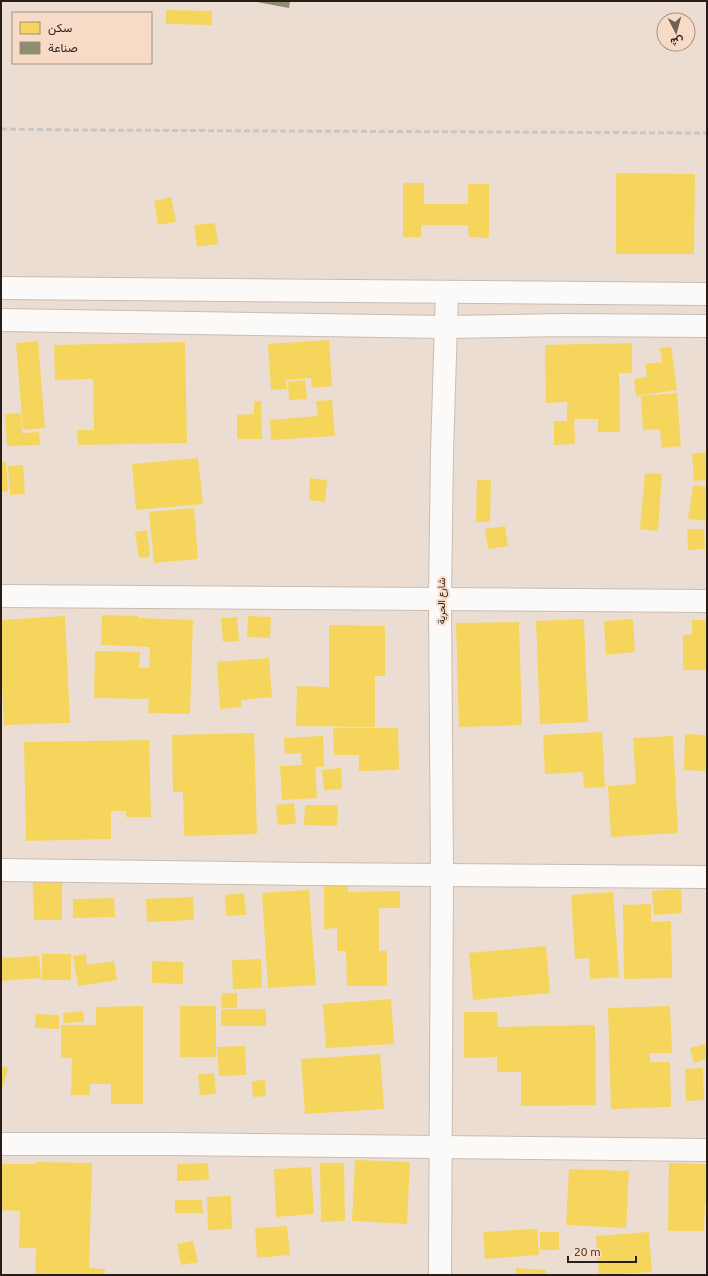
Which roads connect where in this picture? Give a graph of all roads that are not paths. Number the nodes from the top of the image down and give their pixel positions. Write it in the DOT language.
graph roads {
  1 [pos="1,288"];
  2 [pos="447,292"];
  3 [pos="707,294"];
  4 [pos="1,320"];
  5 [pos="707,326"];
  6 [pos="446,327"];
  7 [pos="1,596"];
  8 [pos="440,599"];
  9 [pos="707,601"];
  10 [pos="1,870"];
  11 [pos="442,875"];
  12 [pos="707,876"];
  13 [pos="1,1144"];
  14 [pos="440,1147"];
  15 [pos="707,1150"];
  16 [pos="440,1275"];
  1 -- 2 [label="street"];
  2 -- 3 [label="street"];
  2 -- 6 [label="street, شارع الحرية"];
  4 -- 6 [label="street"];
  5 -- 6 [label="street"];
  6 -- 8 [label="street, شارع الحرية"];
  7 -- 8 [label="street"];
  8 -- 9 [label="street"];
  8 -- 11 [label="street, شارع الحرية"];
  10 -- 11 [label="street"];
  11 -- 12 [label="street"];
  11 -- 14 [label="street, شارع الحرية"];
  13 -- 14 [label="street"];
  14 -- 15 [label="street"];
  14 -- 16 [label="street, شارع الحرية"];
}
